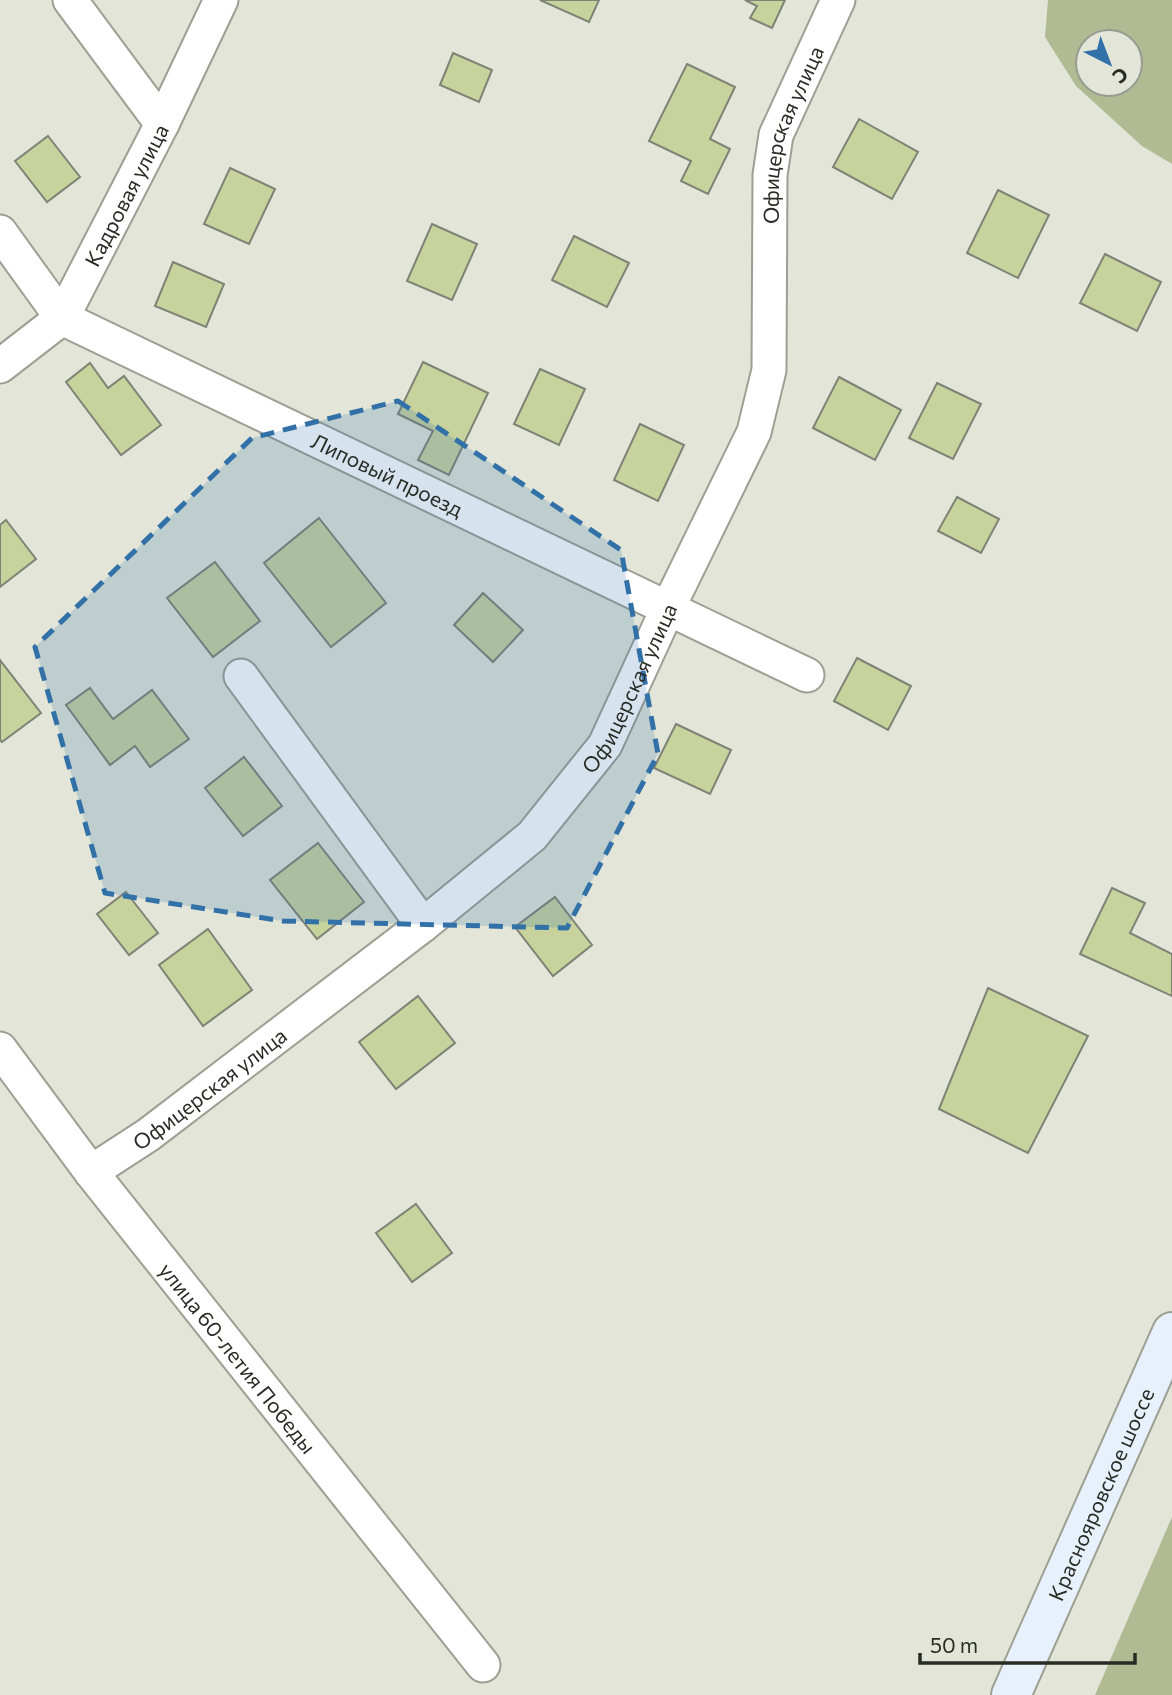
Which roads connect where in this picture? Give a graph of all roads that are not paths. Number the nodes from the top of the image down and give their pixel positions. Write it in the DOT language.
graph roads {
  1 [pos="70,0"];
  2 [pos="221,0"];
  3 [pos="838,0"];
  4 [pos="162,124"];
  5 [pos="0,232"];
  6 [pos="62,318"];
  7 [pos="0,366"];
  8 [pos="668,608"];
  9 [pos="807,675"];
  10 [pos="241,676"];
  11 [pos="423,925"];
  12 [pos="0,1049"];
  13 [pos="91,1172"];
  14 [pos="1172,1332"];
  15 [pos="483,1665"];
  16 [pos="1011,1695"];
  1 -- 4 [label="street"];
  2 -- 4 [label="street, Кадровая улица"];
  3 -- 8 [label="street, Офицерская улица"];
  4 -- 6 [label="street, Кадровая улица"];
  5 -- 6 [label="street, Липовый проезд"];
  6 -- 7 [label="street, Кадровая улица"];
  6 -- 8 [label="street, Липовый проезд"];
  8 -- 9 [label="street, Липовый проезд"];
  8 -- 11 [label="street, Офицерская улица"];
  10 -- 11 [label="street"];
  11 -- 13 [label="street, Офицерская улица"];
  12 -- 13 [label="street, улица 60-летия Победы"];
  13 -- 15 [label="street, улица 60-летия Победы"];
  14 -- 16 [label="street, Краснояровское шоссе"];
}
